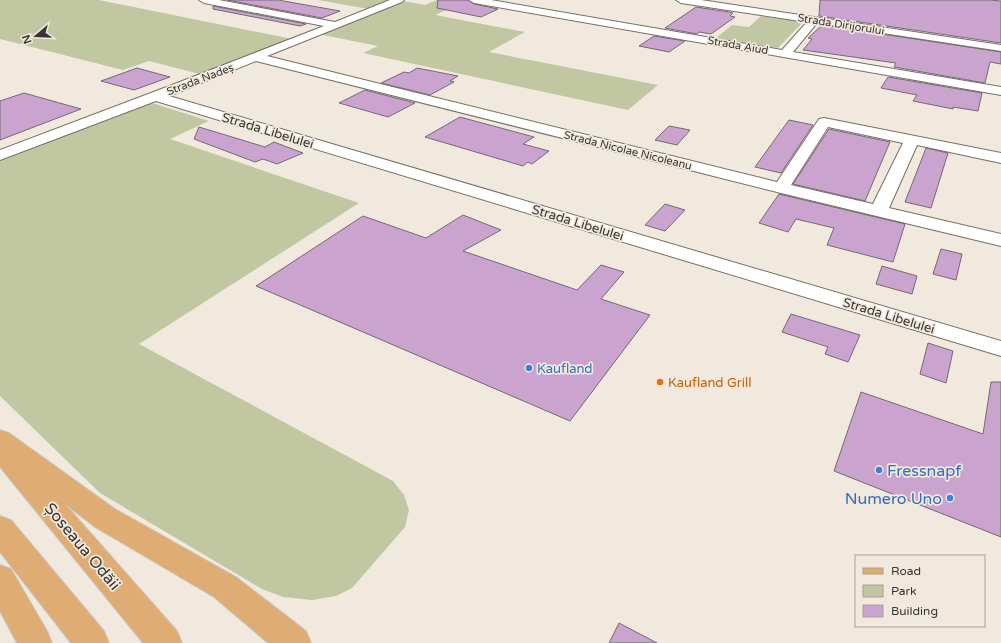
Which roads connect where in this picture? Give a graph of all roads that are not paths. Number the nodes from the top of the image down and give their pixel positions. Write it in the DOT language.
graph roads {
  1 [pos="204,0"];
  2 [pos="399,0"];
  3 [pos="474,0"];
  4 [pos="681,0"];
  5 [pos="814,20"];
  6 [pos="336,24"];
  7 [pos="1001,48"];
  8 [pos="785,54"];
  9 [pos="256,57"];
  10 [pos="1001,91"];
  11 [pos="155,96"];
  12 [pos="912,140"];
  13 [pos="0,155"];
  14 [pos="1001,158"];
  15 [pos="781,188"];
  16 [pos="879,210"];
  17 [pos="1001,240"];
  18 [pos="1001,349"];
  19 [pos="0,440"];
  20 [pos="0,448"];
  21 [pos="0,529"];
  22 [pos="0,578"];
  23 [pos="35,643"];
  24 [pos="92,643"];
  25 [pos="166,643"];
  26 [pos="294,643"];
  1 -- 6 [label="street"];
  2 -- 6 [label="street, Strada Nadeș"];
  3 -- 8 [label="street, Strada Aiud"];
  4 -- 5 [label="street, Strada Dirijorului"];
  5 -- 7 [label="street, Strada Dirijorului"];
  5 -- 8 [label="street"];
  6 -- 9 [label="street, Strada Nadeș"];
  8 -- 10 [label="street, Strada Aiud"];
  9 -- 11 [label="street, Strada Nadeș"];
  9 -- 15 [label="street, Strada Nicolae Nicoleanu"];
  11 -- 13 [label="street, Strada Nadeș"];
  11 -- 18 [label="street, Strada Libelulei"];
  12 -- 14 [label="street"];
  12 -- 15 [label="street"];
  12 -- 16 [label="street"];
  15 -- 16 [label="street, Strada Nicolae Nicoleanu"];
  16 -- 17 [label="street, Strada Nicolae Nicoleanu"];
  19 -- 26 [label="main road"];
  20 -- 25 [label="main road, Șoseaua Odăii"];
  21 -- 24 [label="main road"];
  22 -- 23 [label="main road"];
}
